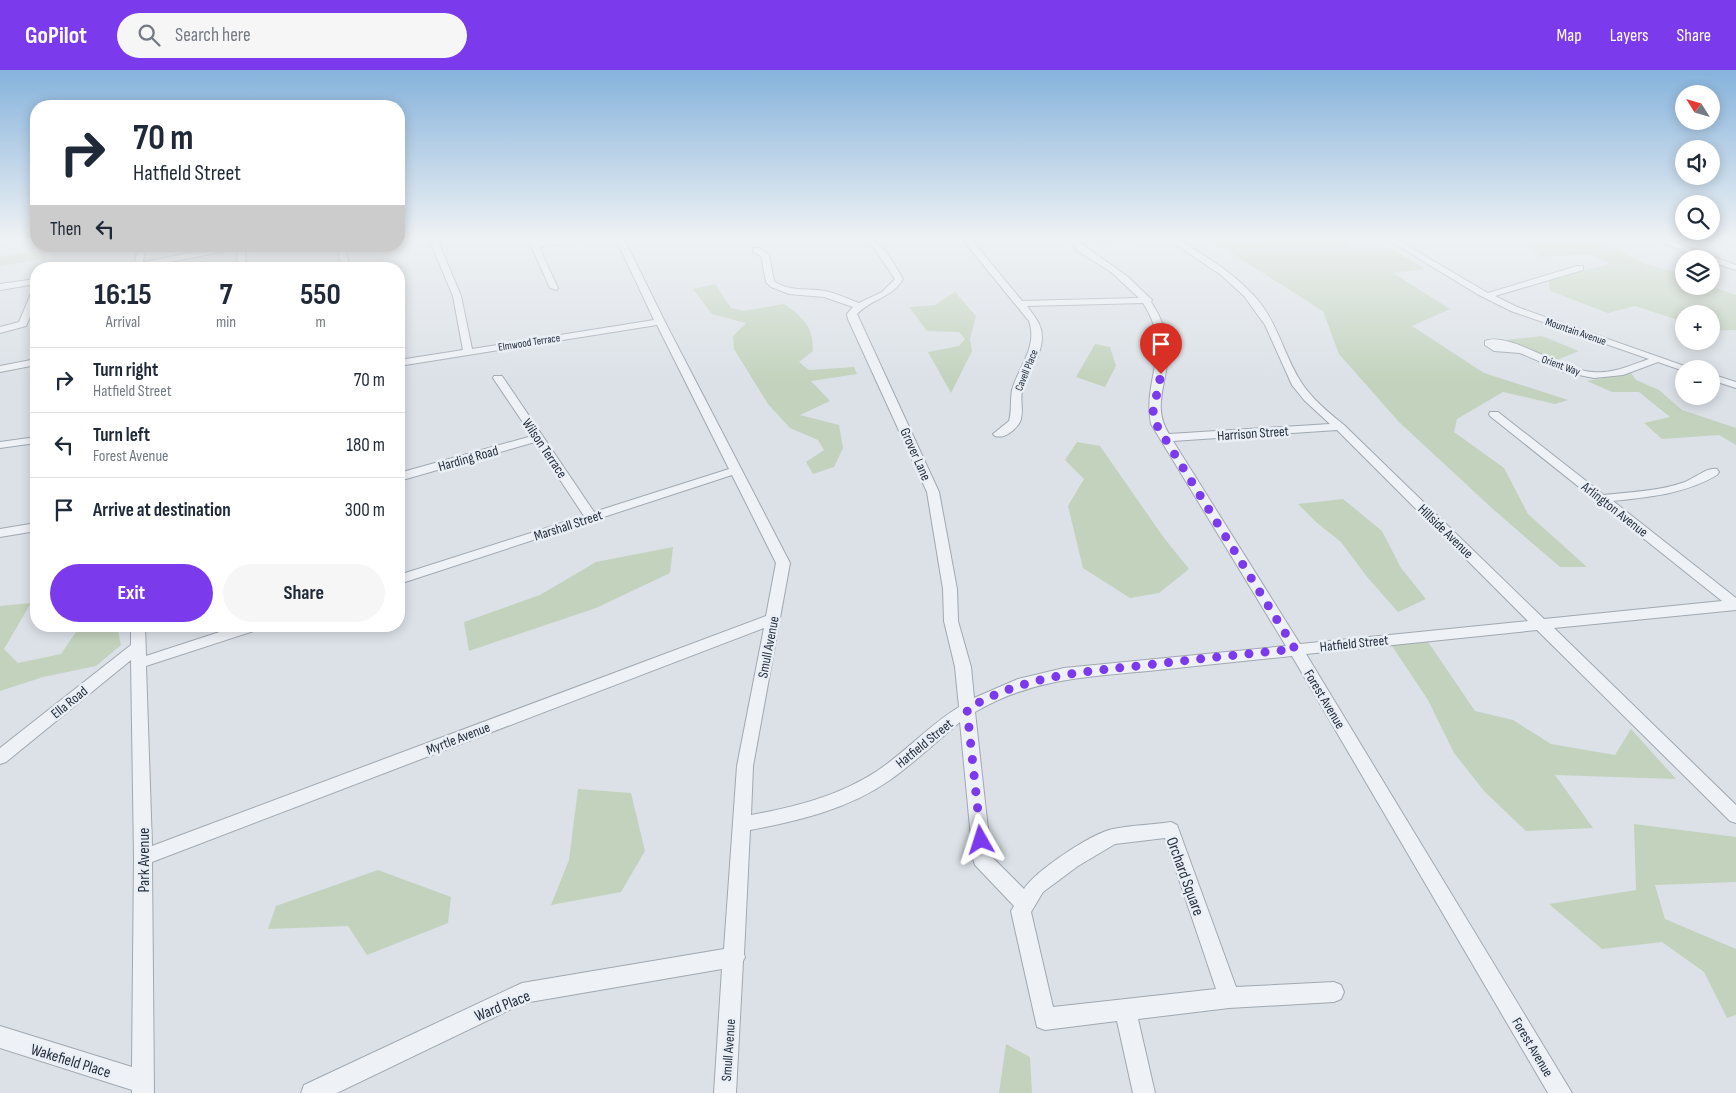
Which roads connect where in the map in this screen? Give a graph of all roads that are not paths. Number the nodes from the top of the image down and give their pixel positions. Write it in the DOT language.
graph roads {
  1 [pos="454,287"];
  2 [pos="643,287"];
  3 [pos="778,287"];
  4 [pos="895,287"];
  5 [pos="1006,287"];
  6 [pos="1133,287"];
  7 [pos="1239,287"];
  8 [pos="1471,287"];
  9 [pos="1518,287"];
  10 [pos="1487,296"];
  11 [pos="1148,300"];
  12 [pos="1020,304"];
  13 [pos="30,306"];
  14 [pos="859,306"];
  15 [pos="660,322"];
  16 [pos="0,330"];
  17 [pos="1522,350"];
  18 [pos="468,352"];
  19 [pos="1658,359"];
  20 [pos="405,362"];
  21 [pos="30,363"];
  22 [pos="1675,365"];
  23 [pos="0,368"];
  24 [pos="498,378"];
  25 [pos="1720,379"];
  26 [pos="1736,385"];
  27 [pos="1494,414"];
  28 [pos="1340,427"];
  29 [pos="1000,434"];
  30 [pos="538,438"];
  31 [pos="1166,438"];
  32 [pos="30,441"];
  33 [pos="0,445"];
  34 [pos="737,470"];
  35 [pos="1713,472"];
  36 [pos="405,475"];
  37 [pos="1602,499"];
  38 [pos="592,518"];
  39 [pos="30,528"];
  40 [pos="0,533"];
  41 [pos="405,578"];
  42 [pos="1735,604"];
  43 [pos="773,618"];
  44 [pos="1541,624"];
  45 [pos="138,632"];
  46 [pos="231,632"];
  47 [pos="1295,649"];
  48 [pos="139,655"];
  49 [pos="967,709"];
  50 [pos="0,757"];
  51 [pos="1736,816"];
  52 [pos="741,824"];
  53 [pos="143,858"];
  54 [pos="1025,904"];
  55 [pos="735,957"];
  56 [pos="1334,992"];
  57 [pos="1229,998"];
  58 [pos="1126,1009"];
  59 [pos="0,1037"];
  60 [pos="143,1087"];
  61 [pos="312,1093"];
  62 [pos="725,1093"];
  63 [pos="1144,1093"];
  64 [pos="1561,1093"];
  1 -- 18 [label="street"];
  2 -- 15 [label="street, Smull Avenue"];
  3 -- 14 [label="street"];
  4 -- 14 [label="street"];
  5 -- 12 [label="street, Cavell Place"];
  6 -- 11 [label="street, Forest Avenue"];
  7 -- 28 [label="street, Hillside Avenue"];
  8 -- 10 [label="street, Mountain Avenue"];
  9 -- 10 [label="street"];
  10 -- 19 [label="street, Mountain Avenue"];
  11 -- 12 [label="street"];
  11 -- 31 [label="street, Forest Avenue"];
  12 -- 29 [label="street, Cavell Place"];
  13 -- 16 [label="street"];
  14 -- 49 [label="street, Grover Lane"];
  15 -- 18 [label="street, Elmwood Terrace"];
  15 -- 34 [label="street, Smull Avenue"];
  17 -- 19 [label="street, Orient Way"];
  18 -- 20 [label="street, Elmwood Terrace"];
  19 -- 22 [label="street, Mountain Avenue"];
  21 -- 23 [label="street"];
  24 -- 30 [label="street, Wilson Terrace"];
  25 -- 26 [label="street"];
  27 -- 37 [label="street, Arlington Avenue"];
  28 -- 31 [label="street, Harrison Street"];
  28 -- 44 [label="street, Hillside Avenue"];
  30 -- 36 [label="street, Harding Road"];
  30 -- 38 [label="street, Wilson Terrace"];
  31 -- 47 [label="street, Forest Avenue"];
  32 -- 33 [label="street"];
  34 -- 38 [label="street, Marshall Street"];
  34 -- 43 [label="street, Smull Avenue"];
  35 -- 37 [label="street"];
  37 -- 42 [label="street, Arlington Avenue"];
  38 -- 41 [label="street, Marshall Street"];
  39 -- 40 [label="street"];
  42 -- 44 [label="street, Hatfield Street"];
  43 -- 52 [label="street, Smull Avenue"];
  43 -- 53 [label="street, Myrtle Avenue"];
  44 -- 47 [label="street, Hatfield Street"];
  44 -- 51 [label="street, Hillside Avenue"];
  45 -- 48 [label="street, Park Avenue"];
  46 -- 48 [label="street"];
  47 -- 49 [label="street, Hatfield Street"];
  47 -- 64 [label="street, Forest Avenue"];
  48 -- 50 [label="street, Ella Road"];
  48 -- 53 [label="street, Park Avenue"];
  49 -- 52 [label="street, Hatfield Street"];
  49 -- 54 [label="street"];
  52 -- 55 [label="street, Smull Avenue"];
  53 -- 60 [label="street, Park Avenue"];
  54 -- 57 [label="street, Orchard Square"];
  54 -- 58 [label="street"];
  55 -- 61 [label="street, Ward Place"];
  55 -- 62 [label="street, Smull Avenue"];
  56 -- 57 [label="street"];
  57 -- 58 [label="street"];
  58 -- 63 [label="street"];
  59 -- 60 [label="street, Wakefield Place"];
}
